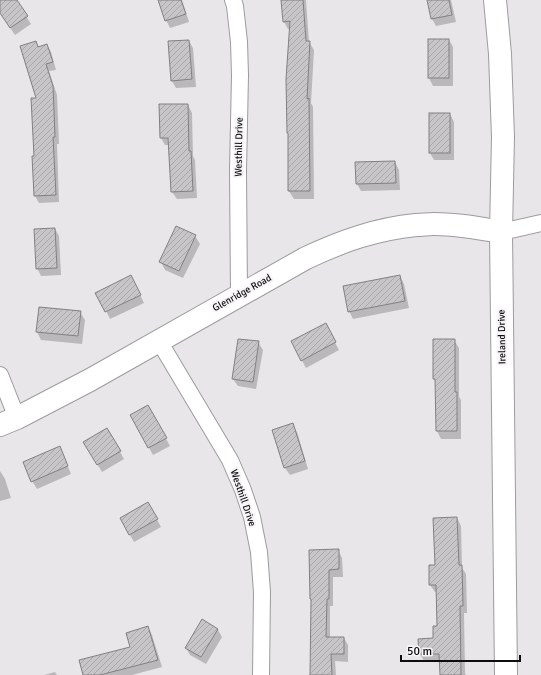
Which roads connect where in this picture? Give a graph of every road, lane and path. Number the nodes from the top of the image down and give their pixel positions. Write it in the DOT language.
graph roads {
  1 [pos="233,0"];
  2 [pos="496,0"];
  3 [pos="541,223"];
  4 [pos="501,232"];
  5 [pos="239,295"];
  6 [pos="159,341"];
  7 [pos="0,375"];
  8 [pos="9,421"];
  9 [pos="261,675"];
  10 [pos="506,675"];
  1 -- 5 [label="street, Westhill Drive"];
  2 -- 4 [label="main road, Ireland Drive"];
  3 -- 4 [label="street"];
  4 -- 5 [label="main road, Glenridge Road"];
  4 -- 10 [label="main road, Ireland Drive"];
  5 -- 6 [label="main road, Glenridge Road"];
  6 -- 8 [label="main road, Glenridge Road"];
  6 -- 9 [label="street, Westhill Drive"];
  7 -- 8 [label="street"];
}
